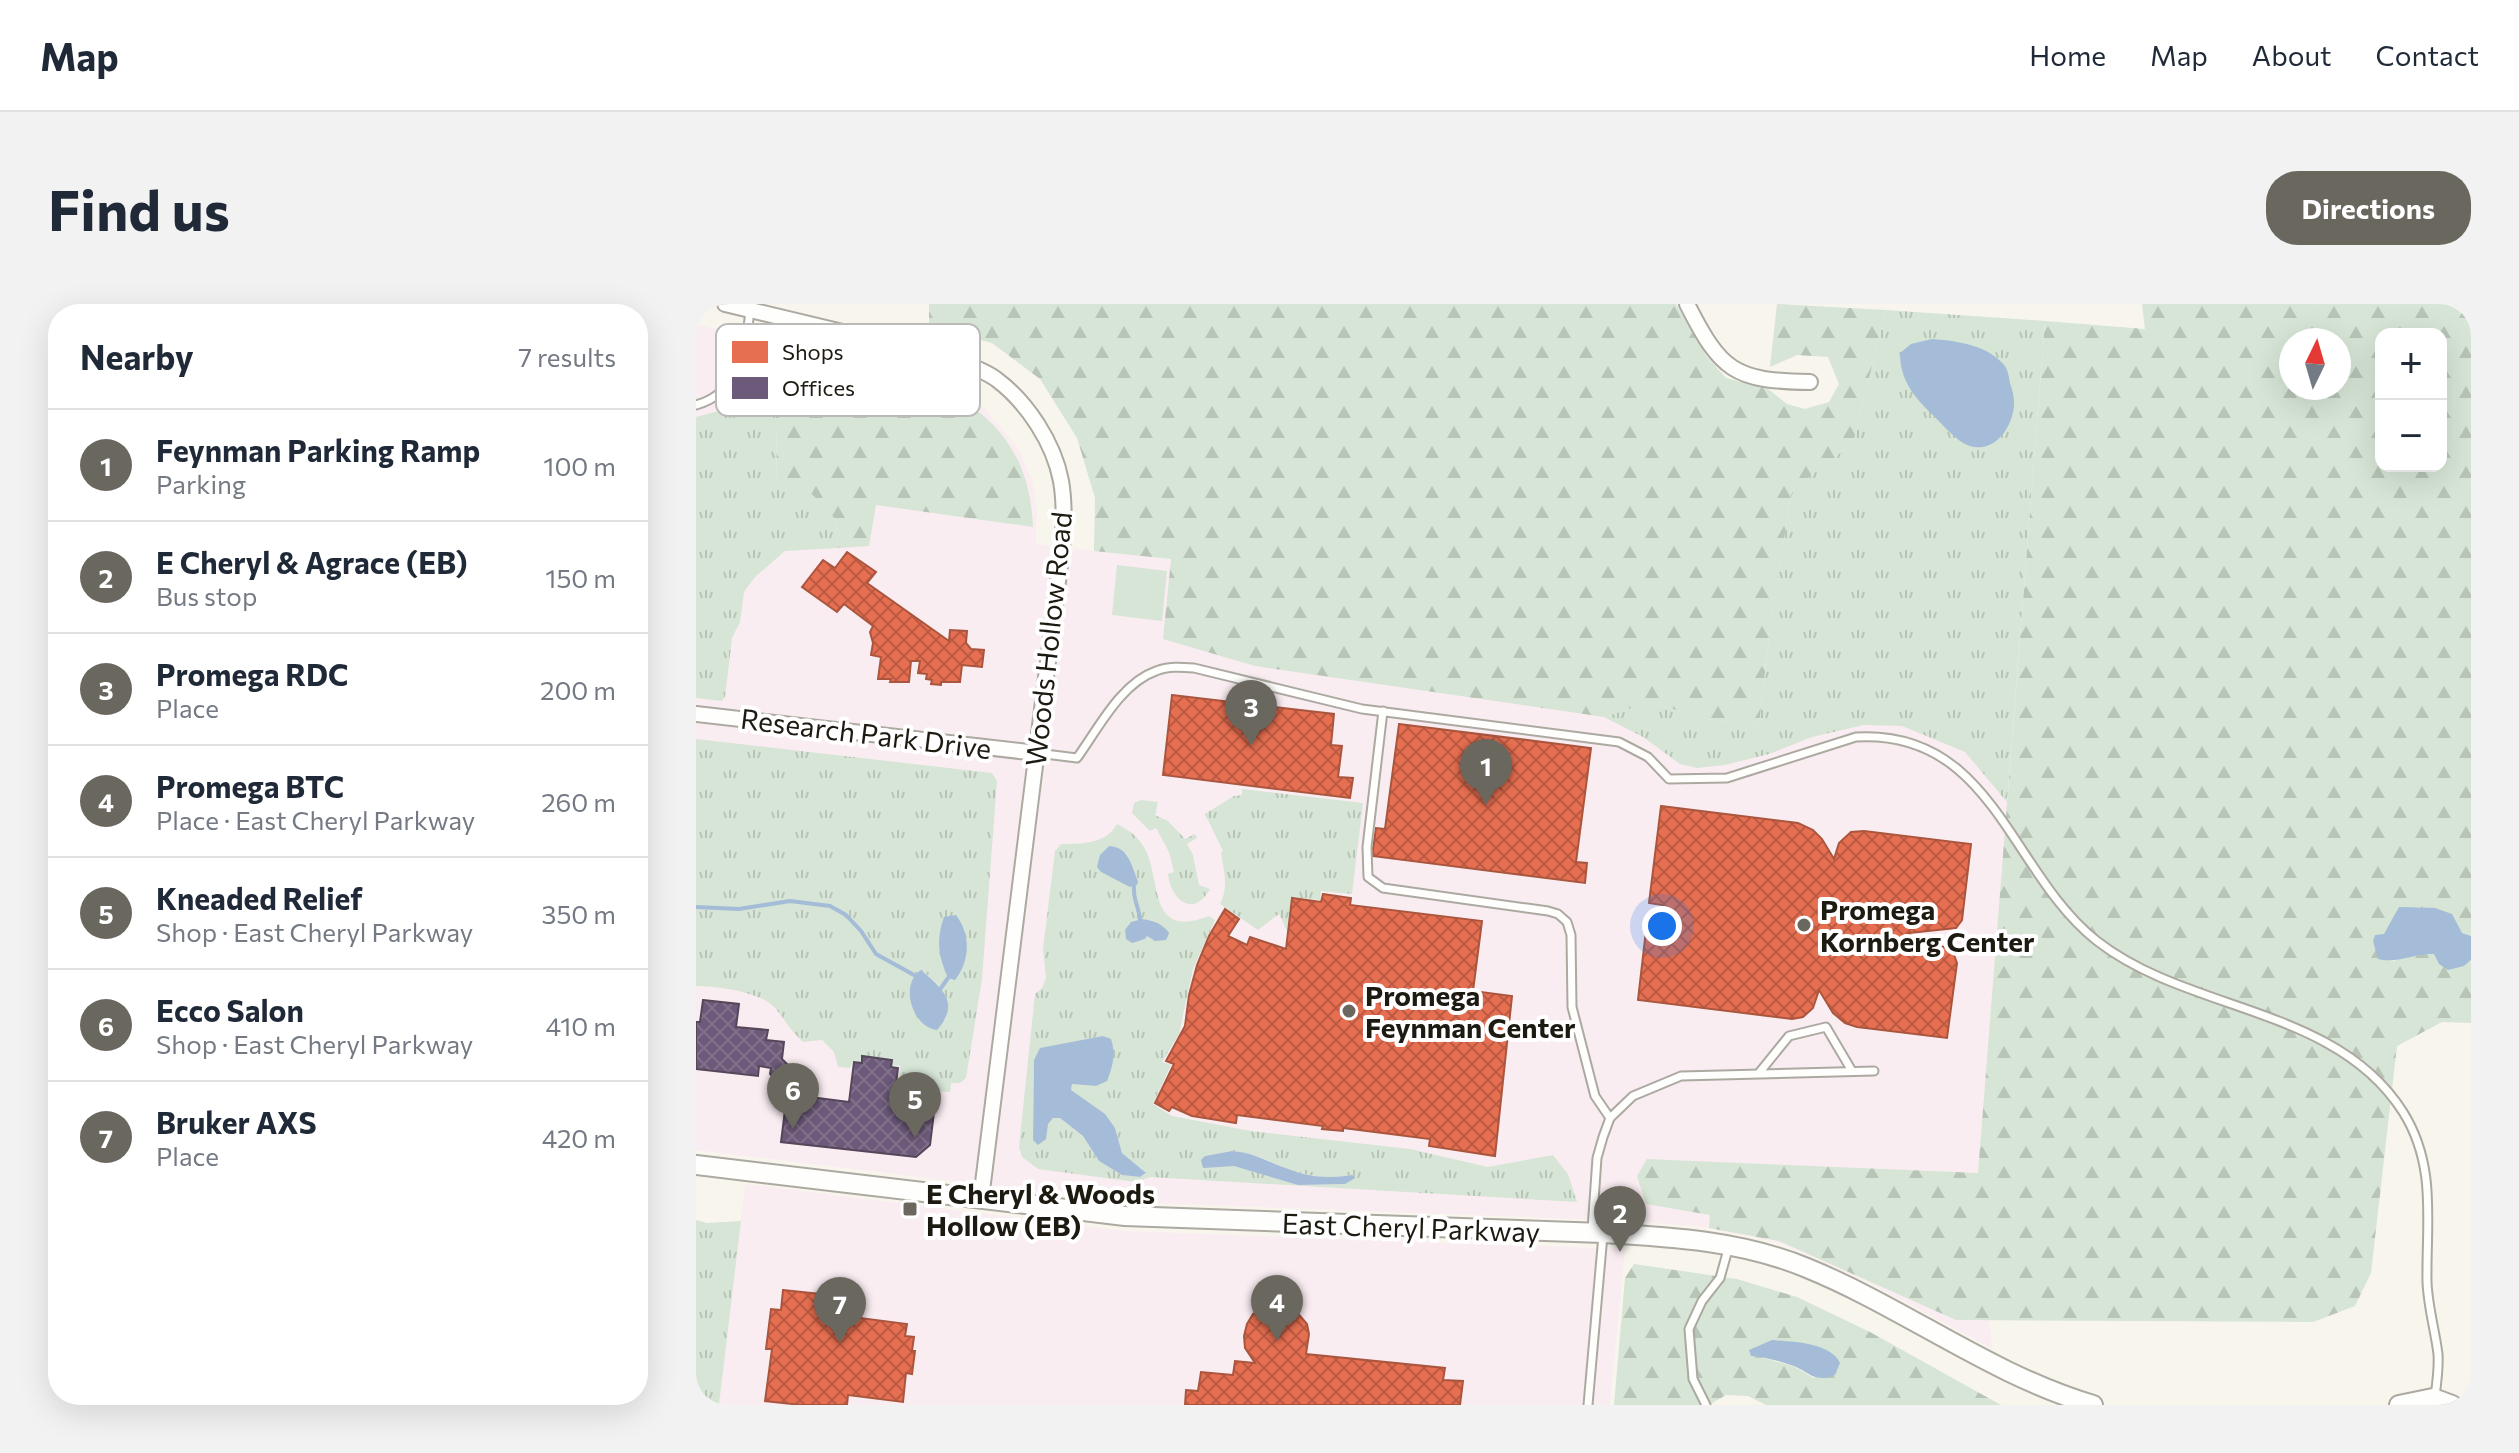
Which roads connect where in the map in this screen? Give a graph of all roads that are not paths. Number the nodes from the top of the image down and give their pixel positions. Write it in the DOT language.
graph roads {
  1 [pos="725,304"];
  2 [pos="1687,304"];
  3 [pos="750,310"];
  4 [pos="748,324"];
  5 [pos="809,324"];
  6 [pos="980,371"];
  7 [pos="1810,382"];
  8 [pos="716,395"];
  9 [pos="696,405"];
  10 [pos="1383,711"];
  11 [pos="696,714"];
  12 [pos="1037,753"];
  13 [pos="1852,1071"];
  14 [pos="1874,1071"];
  15 [pos="1759,1073"];
  16 [pos="1610,1118"];
  17 [pos="696,1165"];
  18 [pos="981,1199"];
  19 [pos="1598,1233"];
  20 [pos="1730,1245"];
  21 [pos="2443,1402"];
  22 [pos="2407,1403"];
  23 [pos="2084,1404"];
  24 [pos="1588,1405"];
  25 [pos="1706,1405"];
  1 -- 3 [label="street, Woods Hollow Road"];
  2 -- 7 [label="street"];
  3 -- 4 [label="lane"];
  3 -- 5 [label="street, Woods Hollow Road"];
  6 -- 12 [label="street, Woods Hollow Road"];
  8 -- 9 [label="lane"];
  10 -- 12 [label="lane"];
  10 -- 16 [label="lane"];
  10 -- 21 [label="lane"];
  11 -- 12 [label="street, Research Park Drive"];
  12 -- 18 [label="street, Woods Hollow Road"];
  13 -- 14 [label="lane"];
  13 -- 15 [label="lane"];
  13 -- 15 [label="lane"];
  15 -- 16 [label="lane"];
  16 -- 19 [label="lane"];
  17 -- 18 [label="street, East Cheryl Parkway"];
  18 -- 19 [label="street, East Cheryl Parkway"];
  19 -- 20 [label="street, East Cheryl Parkway"];
  19 -- 24 [label="lane"];
  20 -- 23 [label="street, East Cheryl Parkway"];
  20 -- 25 [label="lane"];
  21 -- 22 [label="street"];
}
